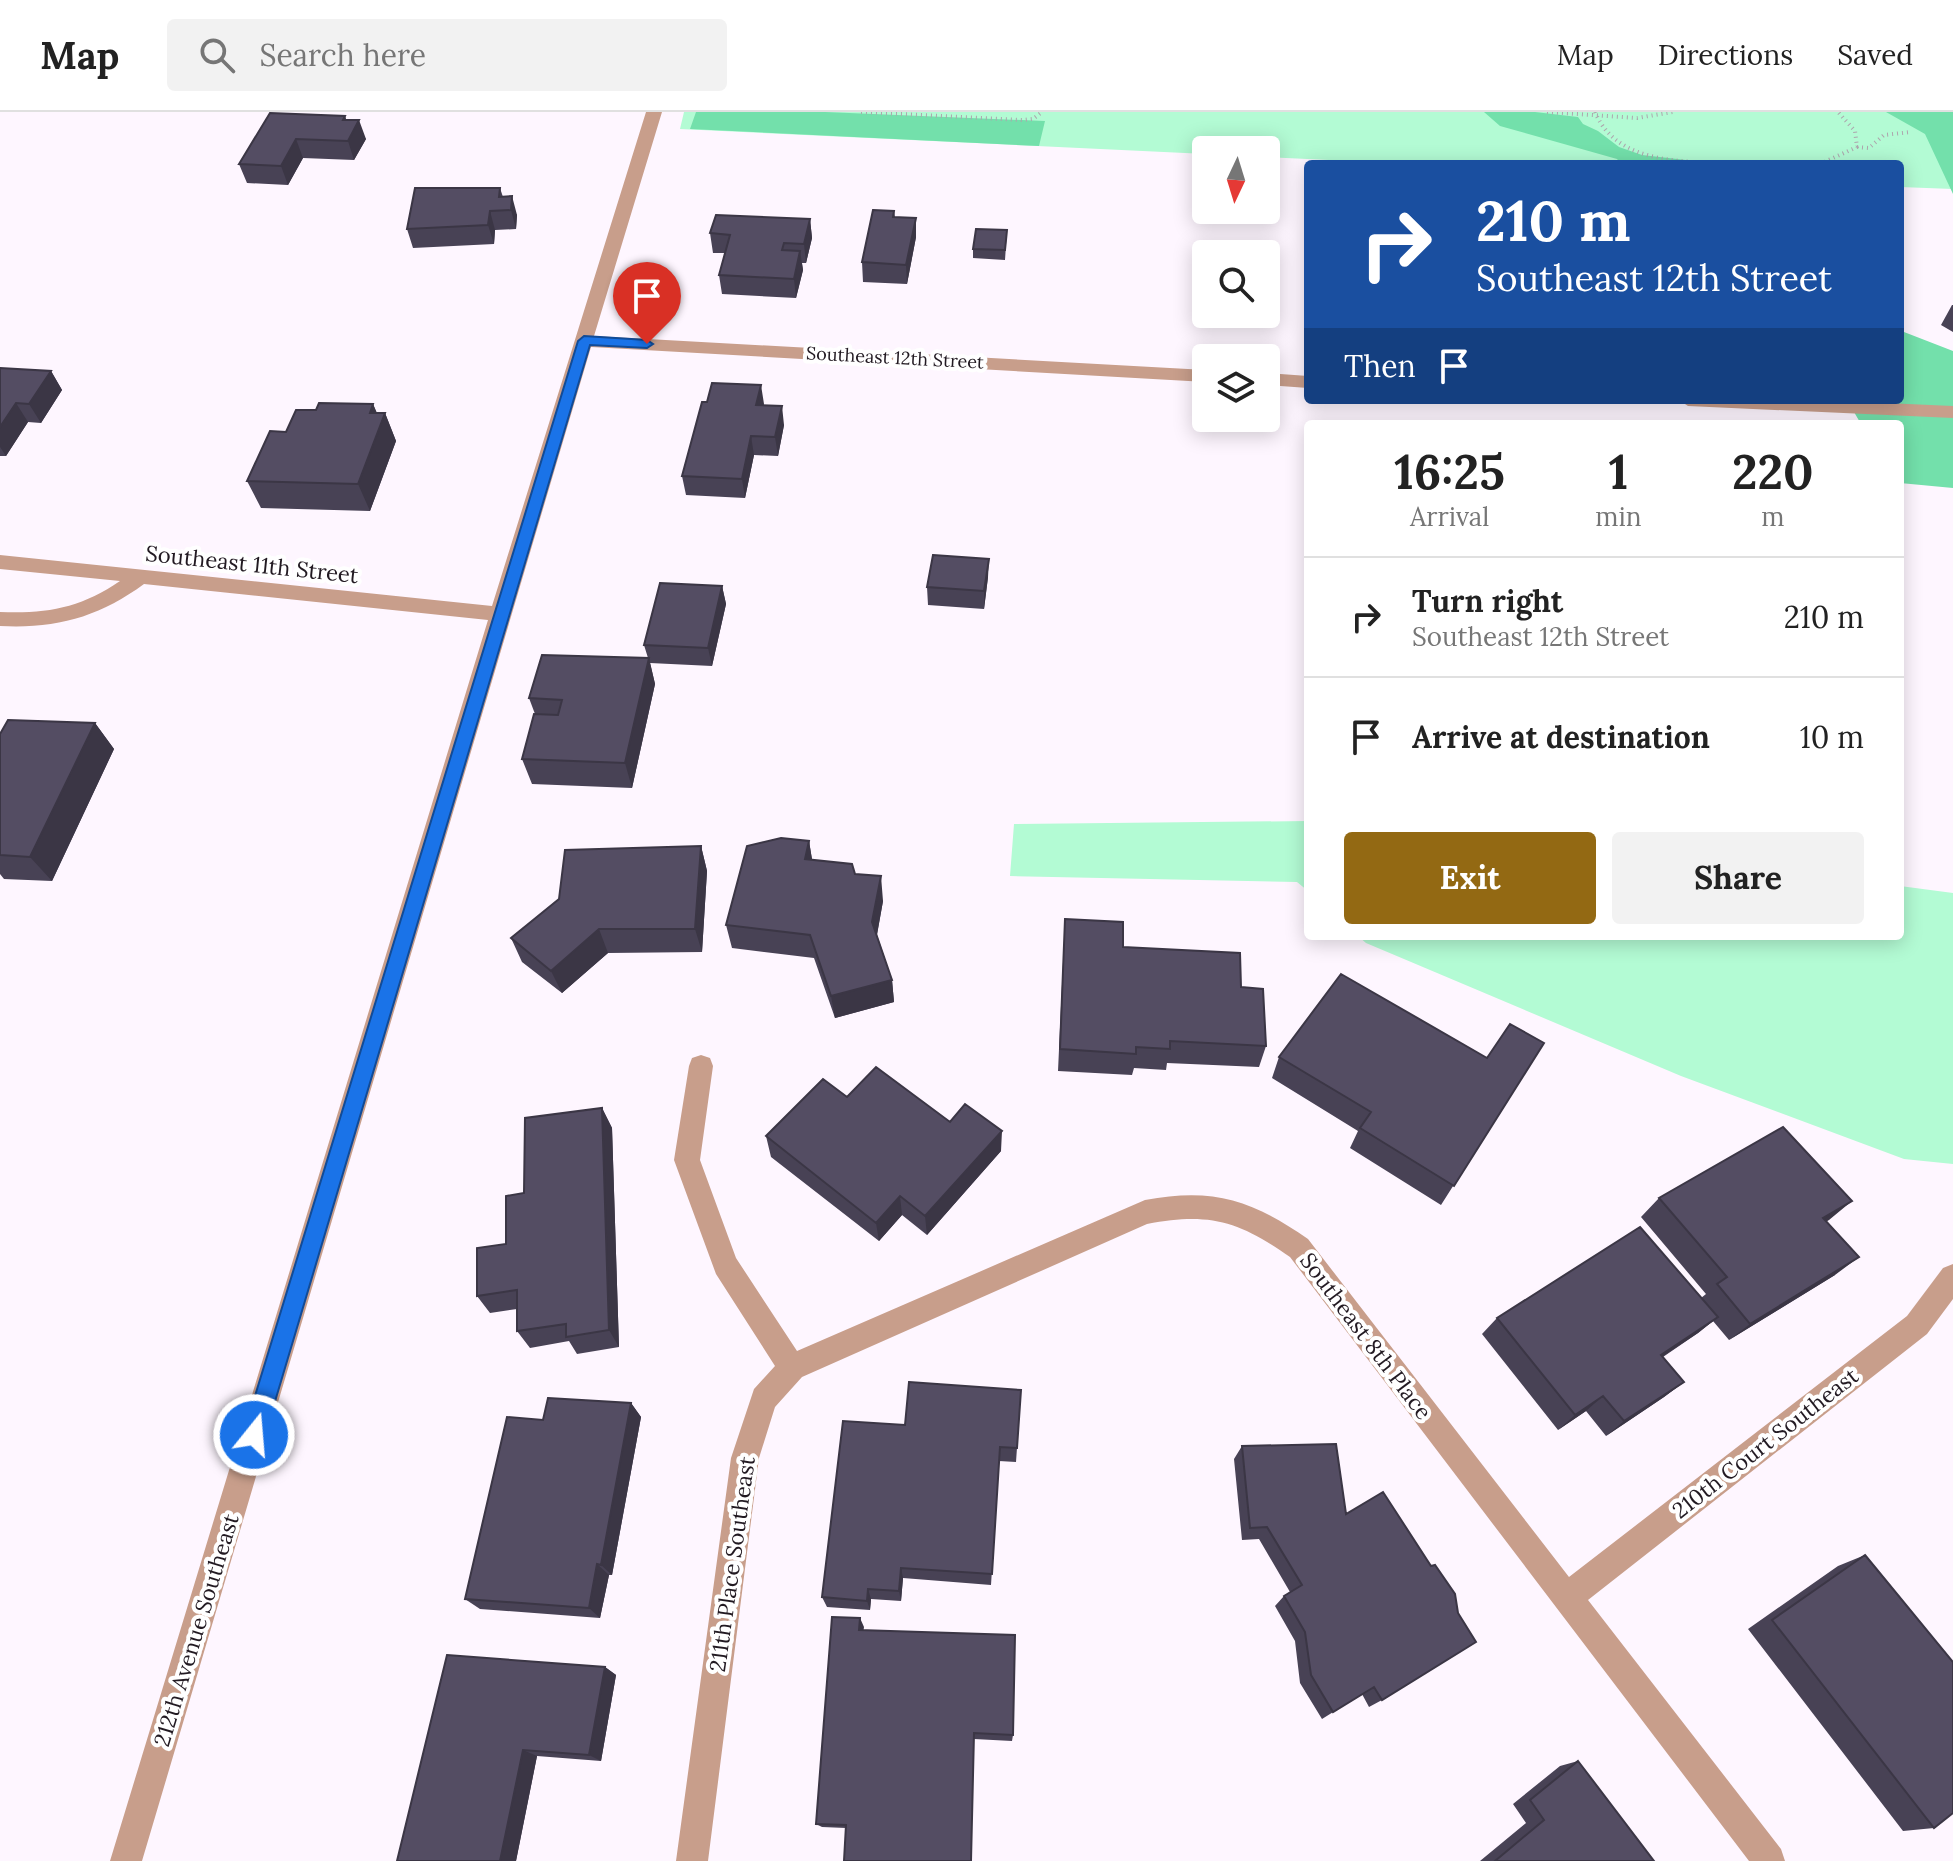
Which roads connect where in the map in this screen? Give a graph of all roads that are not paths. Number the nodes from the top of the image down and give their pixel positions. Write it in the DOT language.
graph roads {
  1 [pos="654,112"];
  2 [pos="584,341"];
  3 [pos="1192,375"];
  4 [pos="1280,380"];
  5 [pos="1304,382"];
  6 [pos="1776,404"];
  7 [pos="1953,412"];
  8 [pos="0,562"];
  9 [pos="141,576"];
  10 [pos="500,614"];
  11 [pos="0,619"];
  12 [pos="701,1066"];
  13 [pos="1953,1277"];
  14 [pos="792,1367"];
  15 [pos="1566,1598"];
  16 [pos="126,1861"];
  17 [pos="692,1861"];
  18 [pos="1769,1861"];
  1 -- 2 [label="street, 212th Avenue Southeast"];
  2 -- 3 [label="street, Southeast 12th Street"];
  2 -- 10 [label="street, 212th Avenue Southeast"];
  4 -- 5 [label="street"];
  6 -- 7 [label="street"];
  8 -- 9 [label="street, Southeast 11th Street"];
  9 -- 10 [label="street, Southeast 11th Street"];
  9 -- 11 [label="street"];
  10 -- 16 [label="street, 212th Avenue Southeast"];
  12 -- 14 [label="street"];
  13 -- 15 [label="street, 210th Court Southeast"];
  14 -- 15 [label="street, Southeast 8th Place"];
  14 -- 17 [label="street, 211th Place Southeast"];
  15 -- 18 [label="street, Southeast 8th Place"];
}
